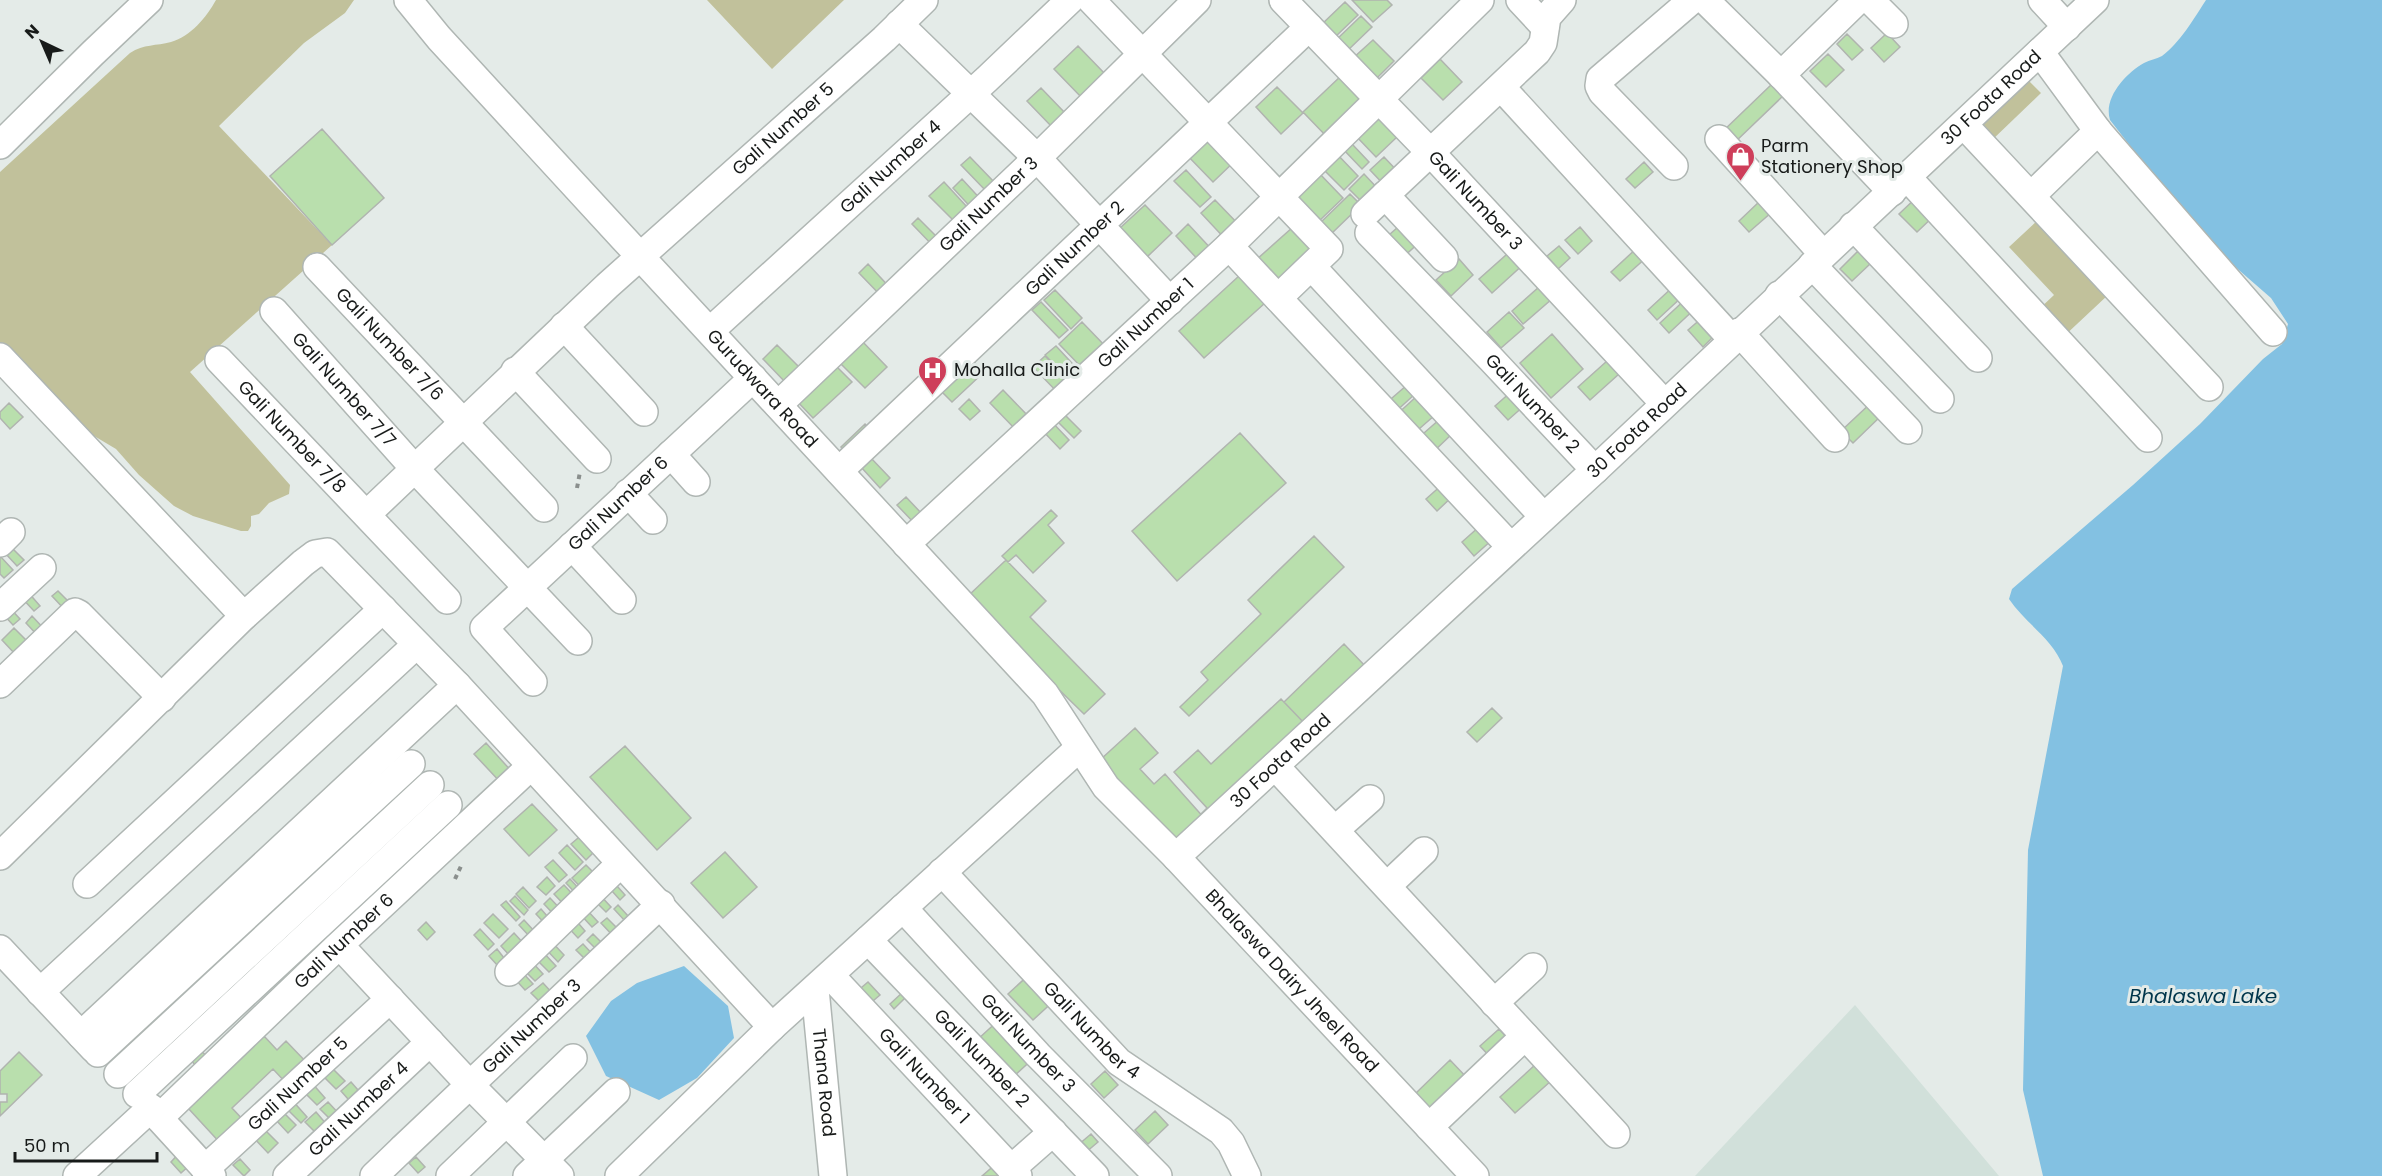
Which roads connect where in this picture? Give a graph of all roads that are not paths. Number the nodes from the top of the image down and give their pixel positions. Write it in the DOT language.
graph roads {
  1 [pos="149,0"];
  2 [pos="408,0"];
  3 [pos="924,0"];
  4 [pos="1070,0"];
  5 [pos="1091,0"];
  6 [pos="1197,0"];
  7 [pos="1283,0"];
  8 [pos="1480,0"];
  9 [pos="1520,0"];
  10 [pos="1562,0"];
  11 [pos="1692,0"];
  12 [pos="1705,0"];
  13 [pos="1858,0"];
  14 [pos="1870,0"];
  15 [pos="2042,0"];
  16 [pos="2095,0"];
  17 [pos="899,24"];
  18 [pos="1894,24"];
  19 [pos="1309,27"];
  20 [pos="1545,27"];
  21 [pos="2067,27"];
  22 [pos="2040,52"];
  23 [pos="1143,53"];
  24 [pos="1781,75"];
  25 [pos="1501,87"];
  26 [pos="970,94"];
  27 [pos="1380,100"];
  28 [pos="1209,122"];
  29 [pos="1964,125"];
  30 [pos="2098,131"];
  31 [pos="4,134"];
  32 [pos="1719,139"];
  33 [pos="1431,153"];
  34 [pos="1037,158"];
  35 [pos="1674,166"];
  36 [pos="1899,184"];
  37 [pos="1385,195"];
  38 [pos="2032,195"];
  39 [pos="1280,197"];
  40 [pos="1100,225"];
  41 [pos="1853,226"];
  42 [pos="1229,246"];
  43 [pos="640,256"];
  44 [pos="1444,258"];
  45 [pos="1818,259"];
  46 [pos="317,267"];
  47 [pos="1312,267"];
  48 [pos="1779,295"];
  49 [pos="1278,298"];
  50 [pos="1170,300"];
  51 [pos="274,311"];
  52 [pos="564,326"];
  53 [pos="710,331"];
  54 [pos="2273,332"];
  55 [pos="1736,335"];
  56 [pos="0,357"];
  57 [pos="1978,358"];
  58 [pos="219,360"];
  59 [pos="515,371"];
  60 [pos="753,378"];
  61 [pos="2210,387"];
  62 [pos="1940,399"];
  63 [pos="1664,403"];
  64 [pos="778,405"];
  65 [pos="644,412"];
  66 [pos="463,422"];
  67 [pos="1908,430"];
  68 [pos="1835,438"];
  69 [pos="2148,438"];
  70 [pos="671,454"];
  71 [pos="597,459"];
  72 [pos="414,468"];
  73 [pos="1595,470"];
  74 [pos="839,471"];
  75 [pos="696,482"];
  76 [pos="628,493"];
  77 [pos="544,508"];
  78 [pos="367,514"];
  79 [pos="1543,516"];
  80 [pos="653,520"];
  81 [pos="906,544"];
  82 [pos="572,546"];
  83 [pos="1511,547"];
  84 [pos="42,568"];
  85 [pos="528,587"];
  86 [pos="447,600"];
  87 [pos="622,600"];
  88 [pos="0,607"];
  89 [pos="383,609"];
  90 [pos="244,616"];
  91 [pos="578,641"];
  92 [pos="416,645"];
  93 [pos="533,682"];
  94 [pos="0,684"];
  95 [pos="457,685"];
  96 [pos="162,698"];
  97 [pos="1079,748"];
  98 [pos="401,755"];
  99 [pos="531,766"];
  100 [pos="1275,766"];
  101 [pos="1106,787"];
  102 [pos="439,795"];
  103 [pos="1370,799"];
  104 [pos="338,813"];
  105 [pos="467,826"];
  106 [pos="1335,830"];
  107 [pos="366,844"];
  108 [pos="1424,851"];
  109 [pos="0,856"];
  110 [pos="1176,857"];
  111 [pos="385,864"];
  112 [pos="620,864"];
  113 [pos="942,872"];
  114 [pos="87,884"];
  115 [pos="404,885"];
  116 [pos="1387,886"];
  117 [pos="661,904"];
  118 [pos="903,908"];
  119 [pos="220,923"];
  120 [pos="868,940"];
  121 [pos="0,949"];
  122 [pos="346,952"];
  123 [pos="248,954"];
  124 [pos="1533,967"];
  125 [pos="509,972"];
  126 [pos="266,974"];
  127 [pos="822,982"];
  128 [pos="40,992"];
  129 [pos="287,996"];
  130 [pos="390,999"];
  131 [pos="1494,1002"];
  132 [pos="772,1027"];
  133 [pos="1526,1036"];
  134 [pos="430,1042"];
  135 [pos="90,1044"];
  136 [pos="573,1058"];
  137 [pos="118,1074"];
  138 [pos="470,1085"];
  139 [pos="616,1092"];
  140 [pos="1087,1105"];
  141 [pos="149,1107"];
  142 [pos="507,1122"];
  143 [pos="1429,1127"];
  144 [pos="1055,1134"];
  145 [pos="1616,1134"];
  146 [pos="544,1171"];
  147 [pos="209,1172"];
  148 [pos="1015,1172"];
  149 [pos="77,1176"];
  150 [pos="287,1176"];
  151 [pos="374,1176"];
  152 [pos="450,1176"];
  153 [pos="619,1176"];
  154 [pos="832,1176"];
  155 [pos="1095,1176"];
  156 [pos="1158,1176"];
  157 [pos="1247,1176"];
  158 [pos="1475,1176"];
  1 -- 31 [label="street"];
  2 -- 43 [label="street, Gurudwara Road"];
  3 -- 17 [label="street, Gali Number 5"];
  4 -- 26 [label="street, Gali Number 4"];
  5 -- 23 [label="street"];
  6 -- 23 [label="street, Gali Number 3"];
  7 -- 19 [label="street, Gali Number 3"];
  8 -- 27 [label="street, Gali Number 1"];
  9 -- 20 [label="street"];
  10 -- 20 [label="street"];
  11 -- 35 [label="street"];
  12 -- 24 [label="street"];
  13 -- 24 [label="street"];
  14 -- 18 [label="street"];
  15 -- 21 [label="street"];
  16 -- 21 [label="street, 30 Foota Road"];
  17 -- 26 [label="street"];
  17 -- 43 [label="street, Gali Number 5"];
  19 -- 27 [label="street, Gali Number 3"];
  19 -- 28 [label="street, Gali Number 2"];
  20 -- 25 [label="street"];
  21 -- 22 [label="street, 30 Foota Road"];
  22 -- 29 [label="street, 30 Foota Road"];
  22 -- 30 [label="street"];
  23 -- 28 [label="street"];
  23 -- 34 [label="street, Gali Number 3"];
  24 -- 36 [label="street"];
  25 -- 33 [label="street"];
  25 -- 55 [label="street"];
  26 -- 34 [label="street"];
  26 -- 53 [label="street, Gali Number 4"];
  27 -- 33 [label="street, Gali Number 3"];
  27 -- 39 [label="street, Gali Number 1"];
  28 -- 39 [label="street"];
  28 -- 40 [label="street, Gali Number 2"];
  29 -- 36 [label="street, 30 Foota Road"];
  29 -- 38 [label="street"];
  30 -- 38 [label="street"];
  30 -- 54 [label="street"];
  32 -- 45 [label="street"];
  33 -- 37 [label="street"];
  33 -- 63 [label="street, Gali Number 3"];
  34 -- 40 [label="street"];
  34 -- 64 [label="street, Gali Number 3"];
  36 -- 41 [label="street, 30 Foota Road"];
  36 -- 69 [label="street"];
  37 -- 44 [label="street"];
  37 -- 73 [label="street, Gali Number 2"];
  38 -- 61 [label="street"];
  39 -- 42 [label="street, Gali Number 1"];
  39 -- 47 [label="street"];
  40 -- 50 [label="street"];
  40 -- 74 [label="street, Gali Number 2"];
  41 -- 45 [label="street, 30 Foota Road"];
  41 -- 57 [label="street"];
  42 -- 49 [label="street"];
  42 -- 50 [label="street, Gali Number 1"];
  43 -- 52 [label="street, Gali Number 5"];
  43 -- 53 [label="street, Gurudwara Road"];
  45 -- 48 [label="street, 30 Foota Road"];
  45 -- 62 [label="street"];
  46 -- 66 [label="street, Gali Number 7/6"];
  47 -- 49 [label="street"];
  47 -- 79 [label="street"];
  48 -- 55 [label="street, 30 Foota Road"];
  48 -- 67 [label="street"];
  49 -- 83 [label="street"];
  50 -- 81 [label="street, Gali Number 1"];
  51 -- 72 [label="street, Gali Number 7/7"];
  52 -- 59 [label="street, Gali Number 5"];
  52 -- 65 [label="street"];
  53 -- 60 [label="street, Gurudwara Road"];
  55 -- 63 [label="street, 30 Foota Road"];
  55 -- 68 [label="street"];
  56 -- 90 [label="street"];
  58 -- 78 [label="street, Gali Number 7/8"];
  59 -- 66 [label="street, Gali Number 5"];
  59 -- 71 [label="street"];
  60 -- 64 [label="street, Gurudwara Road"];
  60 -- 70 [label="street, Gali Number 6"];
  63 -- 73 [label="street, 30 Foota Road"];
  64 -- 74 [label="street, Gurudwara Road"];
  66 -- 72 [label="street, Gali Number 5"];
  66 -- 77 [label="street, Gali Number 7/6"];
  70 -- 75 [label="street"];
  70 -- 76 [label="street, Gali Number 6"];
  72 -- 78 [label="street, Gali Number 5"];
  72 -- 85 [label="street, Gali Number 7/7"];
  73 -- 79 [label="street, 30 Foota Road"];
  74 -- 81 [label="street, Gurudwara Road"];
  76 -- 80 [label="street"];
  76 -- 82 [label="street, Gali Number 6"];
  78 -- 86 [label="street, Gali Number 7/8"];
  79 -- 83 [label="street, 30 Foota Road"];
  81 -- 97 [label="street, Gurudwara Road"];
  82 -- 85 [label="street, Gali Number 6"];
  82 -- 87 [label="street"];
  83 -- 100 [label="street, 30 Foota Road"];
  84 -- 88 [label="street"];
  85 -- 91 [label="street, Gali Number 7/7"];
  85 -- 93 [label="street, Gali Number 6"];
  89 -- 90 [label="street"];
  89 -- 92 [label="street"];
  89 -- 114 [label="street"];
  90 -- 96 [label="street"];
  92 -- 95 [label="street"];
  92 -- 128 [label="street"];
  94 -- 96 [label="street"];
  95 -- 98 [label="street"];
  95 -- 99 [label="street"];
  96 -- 109 [label="street"];
  97 -- 101 [label="street, Gurudwara Road"];
  97 -- 113 [label="street"];
  98 -- 102 [label="street"];
  98 -- 104 [label="street"];
  99 -- 105 [label="street, Gali Number 6"];
  99 -- 112 [label="street"];
  100 -- 106 [label="street"];
  100 -- 110 [label="street, 30 Foota Road"];
  101 -- 110 [label="street, Bhalaswa Dairy Jheel Road"];
  102 -- 105 [label="street"];
  102 -- 107 [label="street"];
  102 -- 111 [label="street"];
  103 -- 106 [label="street"];
  104 -- 107 [label="street"];
  104 -- 119 [label="street"];
  105 -- 115 [label="street, Gali Number 6"];
  106 -- 116 [label="street"];
  107 -- 111 [label="street"];
  107 -- 123 [label="street"];
  108 -- 116 [label="street"];
  110 -- 143 [label="street, Bhalaswa Dairy Jheel Road"];
  111 -- 115 [label="street"];
  111 -- 126 [label="street"];
  112 -- 117 [label="street"];
  112 -- 125 [label="street"];
  113 -- 118 [label="street"];
  113 -- 157 [label="street, Gali Number 4"];
  115 -- 129 [label="street, Gali Number 6"];
  116 -- 131 [label="street"];
  117 -- 132 [label="street"];
  117 -- 138 [label="street, Gali Number 3"];
  118 -- 120 [label="street"];
  118 -- 140 [label="street, Gali Number 3"];
  119 -- 123 [label="street"];
  119 -- 135 [label="street"];
  120 -- 127 [label="street"];
  120 -- 144 [label="street, Gali Number 2"];
  121 -- 128 [label="street"];
  122 -- 130 [label="street"];
  123 -- 126 [label="street"];
  123 -- 137 [label="street"];
  124 -- 131 [label="street"];
  126 -- 129 [label="street"];
  126 -- 141 [label="street"];
  127 -- 132 [label="street"];
  127 -- 148 [label="street, Gali Number 1"];
  127 -- 154 [label="street, Thana Road"];
  128 -- 135 [label="street"];
  129 -- 141 [label="street, Gali Number 6"];
  130 -- 134 [label="street"];
  130 -- 147 [label="street, Gali Number 5"];
  131 -- 133 [label="street"];
  132 -- 153 [label="street"];
  133 -- 143 [label="street"];
  133 -- 145 [label="street"];
  134 -- 138 [label="street"];
  134 -- 150 [label="street, Gali Number 4"];
  135 -- 137 [label="street"];
  136 -- 142 [label="street"];
  137 -- 141 [label="street"];
  138 -- 142 [label="street"];
  138 -- 151 [label="street, Gali Number 3"];
  139 -- 146 [label="street"];
  140 -- 144 [label="street"];
  140 -- 156 [label="street, Gali Number 3"];
  141 -- 147 [label="street"];
  141 -- 149 [label="street"];
  142 -- 146 [label="street"];
  142 -- 152 [label="street"];
  143 -- 158 [label="street, Bhalaswa Dairy Jheel Road"];
  144 -- 148 [label="street"];
  144 -- 155 [label="street, Gali Number 2"];
}
